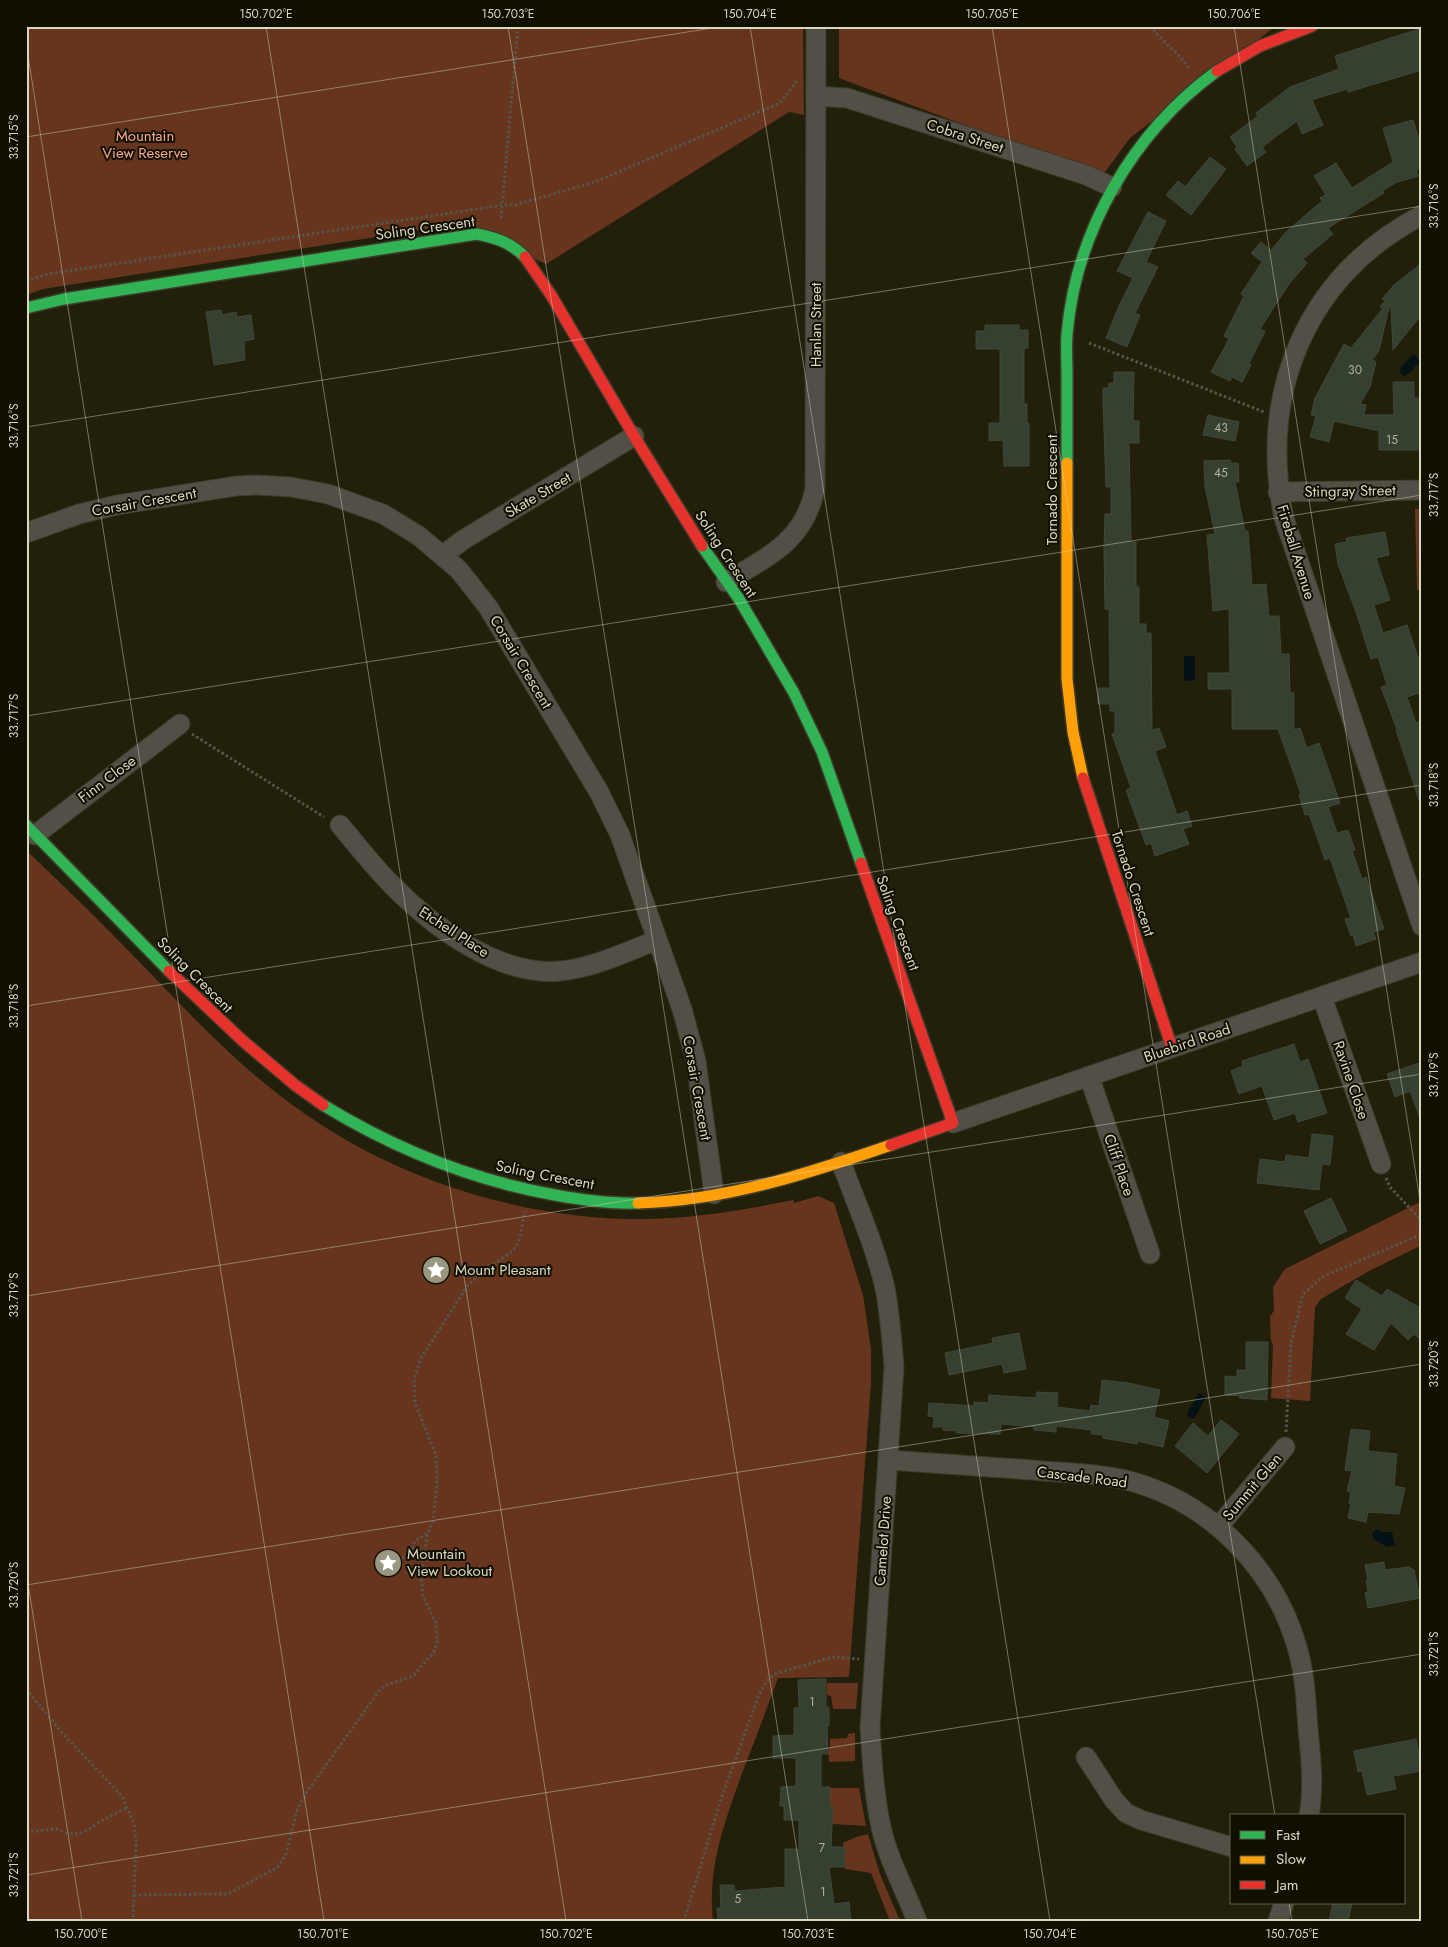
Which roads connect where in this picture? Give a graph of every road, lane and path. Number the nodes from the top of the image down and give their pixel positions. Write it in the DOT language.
graph roads {
  1 [pos="518,26"];
  2 [pos="816,26"];
  3 [pos="1150,26"];
  4 [pos="1312,26"];
  5 [pos="816,71"];
  6 [pos="1203,83"];
  7 [pos="816,96"];
  8 [pos="1112,188"];
  9 [pos="503,205"];
  10 [pos="1422,216"];
  11 [pos="497,238"];
  12 [pos="26,281"];
  13 [pos="26,308"];
  14 [pos="1067,334"];
  15 [pos="1278,418"];
  16 [pos="634,436"];
  17 [pos="1422,490"];
  18 [pos="1278,492"];
  19 [pos="26,533"];
  20 [pos="443,555"];
  21 [pos="726,582"];
  22 [pos="180,724"];
  23 [pos="340,825"];
  24 [pos="30,830"];
  25 [pos="1422,926"];
  26 [pos="657,940"];
  27 [pos="1422,962"];
  28 [pos="1322,997"];
  29 [pos="1172,1048"];
  30 [pos="1089,1076"];
  31 [pos="953,1123"];
  32 [pos="841,1162"];
  33 [pos="1381,1164"];
  34 [pos="529,1190"];
  35 [pos="714,1194"];
  36 [pos="1422,1221"];
  37 [pos="1422,1234"];
  38 [pos="1150,1254"];
  39 [pos="1285,1447"];
  40 [pos="889,1460"];
  41 [pos="1219,1526"];
  42 [pos="428,1533"];
  43 [pos="388,1563"];
  44 [pos="874,1659"];
  45 [pos="26,1689"];
  46 [pos="1086,1757"];
  47 [pos="128,1806"];
  48 [pos="1310,1814"];
  49 [pos="26,1832"];
  50 [pos="1230,1846"];
  51 [pos="134,1895"];
  52 [pos="1284,1904"];
  53 [pos="133,1921"];
  54 [pos="683,1921"];
  55 [pos="917,1921"];
  56 [pos="1278,1921"];
  1 -- 9 [label="path"];
  2 -- 5 [label="street, Hanlan Street"];
  3 -- 6 [label="path"];
  4 -- 6 [label="street, Tornado Crescent"];
  5 -- 7 [label="street, Hanlan Street"];
  5 -- 9 [label="path"];
  6 -- 8 [label="street, Tornado Crescent"];
  7 -- 8 [label="street, Cobra Street"];
  7 -- 21 [label="street, Hanlan Street"];
  8 -- 14 [label="street, Tornado Crescent"];
  9 -- 11 [label="path"];
  9 -- 12 [label="path"];
  10 -- 15 [label="street, Fireball Avenue"];
  11 -- 13 [label="street, Soling Crescent"];
  11 -- 16 [label="street, Soling Crescent"];
  14 -- 15 [label="path"];
  14 -- 29 [label="street, Tornado Crescent"];
  15 -- 18 [label="street, Fireball Avenue"];
  16 -- 20 [label="street, Skate Street"];
  16 -- 21 [label="street, Soling Crescent"];
  17 -- 18 [label="street, Stingray Street"];
  18 -- 25 [label="street, Fireball Avenue"];
  19 -- 20 [label="street, Corsair Crescent"];
  20 -- 26 [label="street, Corsair Crescent"];
  21 -- 31 [label="street, Soling Crescent"];
  22 -- 23 [label="path"];
  22 -- 24 [label="street, Finn Close"];
  23 -- 26 [label="street, Etchell Place"];
  24 -- 34 [label="street, Soling Crescent"];
  26 -- 35 [label="street, Corsair Crescent"];
  27 -- 28 [label="street, Bluebird Road"];
  28 -- 29 [label="street, Bluebird Road"];
  28 -- 33 [label="street, Ravine Close"];
  29 -- 30 [label="street, Bluebird Road"];
  30 -- 31 [label="street, Bluebird Road"];
  30 -- 38 [label="street, Cliff Place"];
  31 -- 32 [label="street, Soling Crescent"];
  32 -- 35 [label="street, Soling Crescent"];
  32 -- 40 [label="street, Camelot Drive"];
  33 -- 36 [label="path"];
  34 -- 35 [label="street, Soling Crescent"];
  34 -- 42 [label="path"];
  37 -- 39 [label="path"];
  39 -- 41 [label="street, Summit Glen"];
  40 -- 41 [label="street, Cascade Road"];
  40 -- 44 [label="street, Camelot Drive"];
  41 -- 48 [label="street, Cascade Road"];
  42 -- 43 [label="path"];
  42 -- 51 [label="path"];
  44 -- 54 [label="path"];
  44 -- 55 [label="street, Camelot Drive"];
  45 -- 47 [label="path"];
  46 -- 50 [label="street"];
  47 -- 49 [label="path"];
  47 -- 51 [label="path"];
  51 -- 53 [label="path"];
  52 -- 56 [label="street"];
}
